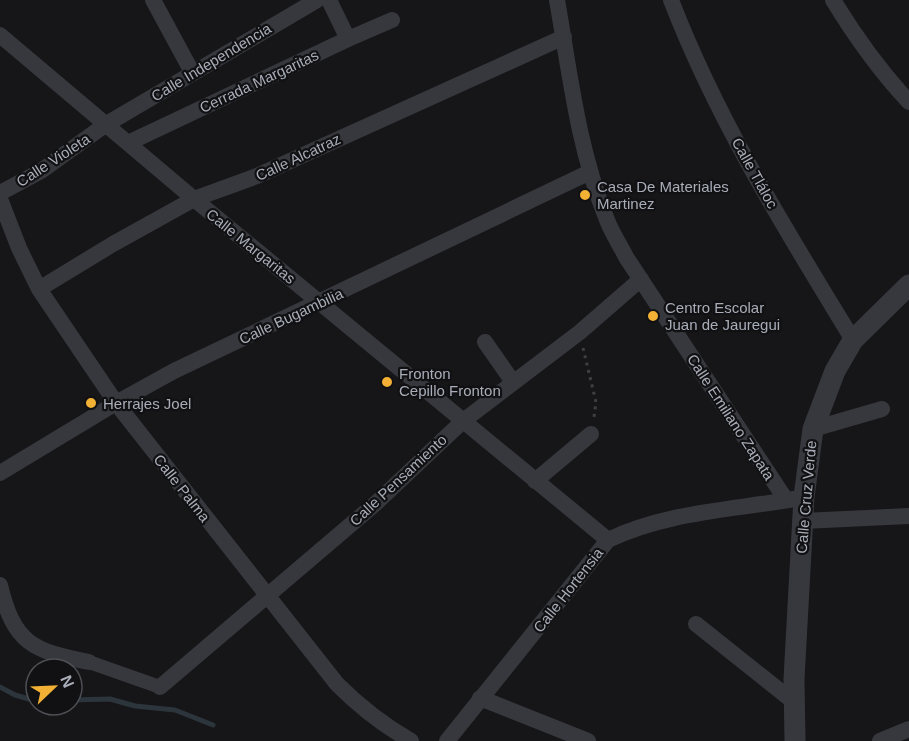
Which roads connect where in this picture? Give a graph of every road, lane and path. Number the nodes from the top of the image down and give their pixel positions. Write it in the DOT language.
graph roads {
  1 [pos="153,0"];
  2 [pos="329,0"];
  3 [pos="557,0"];
  4 [pos="670,0"];
  5 [pos="833,0"];
  6 [pos="313,1"];
  7 [pos="392,20"];
  8 [pos="0,35"];
  9 [pos="564,37"];
  10 [pos="348,39"];
  11 [pos="192,72"];
  12 [pos="909,102"];
  13 [pos="105,125"];
  14 [pos="128,143"];
  15 [pos="590,172"];
  16 [pos="0,193"];
  17 [pos="0,199"];
  18 [pos="194,199"];
  19 [pos="640,279"];
  20 [pos="39,289"];
  21 [pos="906,293"];
  22 [pos="320,302"];
  23 [pos="580,332"];
  24 [pos="853,340"];
  25 [pos="485,342"];
  26 [pos="513,382"];
  27 [pos="116,403"];
  28 [pos="882,409"];
  29 [pos="462,421"];
  30 [pos="813,429"];
  31 [pos="591,434"];
  32 [pos="0,473"];
  33 [pos="535,481"];
  34 [pos="795,499"];
  35 [pos="909,516"];
  36 [pos="803,521"];
  37 [pos="608,540"];
  38 [pos="0,585"];
  39 [pos="267,597"];
  40 [pos="696,624"];
  41 [pos="89,662"];
  42 [pos="160,687"];
  43 [pos="480,698"];
  44 [pos="794,702"];
  45 [pos="909,729"];
  46 [pos="411,741"];
  47 [pos="447,741"];
  48 [pos="588,741"];
  49 [pos="795,741"];
  50 [pos="880,741"];
  1 -- 11 [label="street"];
  2 -- 10 [label="street"];
  3 -- 9 [label="street, Calle Emiliano Zapata"];
  4 -- 24 [label="street, Calle Tláloc"];
  5 -- 12 [label="street"];
  6 -- 11 [label="street, Calle Independencia"];
  7 -- 10 [label="street, Cerrada Margaritas"];
  8 -- 13 [label="street, Calle Margaritas"];
  9 -- 15 [label="street, Calle Emiliano Zapata"];
  9 -- 18 [label="street, Calle Alcatraz"];
  10 -- 14 [label="street, Cerrada Margaritas"];
  11 -- 13 [label="street, Calle Independencia"];
  13 -- 14 [label="street, Calle Margaritas"];
  13 -- 16 [label="street, Calle Violeta"];
  14 -- 18 [label="street, Calle Margaritas"];
  15 -- 19 [label="street, Calle Emiliano Zapata"];
  15 -- 22 [label="street, Calle Bugambilia"];
  17 -- 20 [label="street, Calle Palma"];
  18 -- 20 [label="street, Calle Alcatraz"];
  18 -- 22 [label="street, Calle Margaritas"];
  19 -- 23 [label="street, Calle Pensamiento"];
  19 -- 34 [label="street, Calle Emiliano Zapata"];
  20 -- 27 [label="street, Calle Palma"];
  21 -- 24 [label="street, Calle Cruz Verde"];
  22 -- 27 [label="street, Calle Bugambilia"];
  22 -- 29 [label="street, Calle Margaritas"];
  23 -- 26 [label="street, Calle Pensamiento"];
  23 -- 31 [label="path"];
  24 -- 30 [label="street, Calle Cruz Verde"];
  25 -- 26 [label="street"];
  26 -- 29 [label="street, Calle Pensamiento"];
  27 -- 32 [label="street, Calle Bugambilia"];
  27 -- 39 [label="street, Calle Palma"];
  28 -- 30 [label="street"];
  29 -- 33 [label="street, Calle Margaritas"];
  29 -- 39 [label="street, Calle Pensamiento"];
  30 -- 34 [label="street, Calle Cruz Verde"];
  31 -- 33 [label="street"];
  33 -- 37 [label="street, Calle Margaritas"];
  34 -- 36 [label="street, Calle Cruz Verde"];
  34 -- 37 [label="street, Calle Hortensia"];
  35 -- 36 [label="street"];
  36 -- 44 [label="street, Calle Cruz Verde"];
  37 -- 43 [label="street, Calle Hortensia"];
  38 -- 41 [label="street"];
  39 -- 42 [label="street, Calle Pensamiento"];
  39 -- 46 [label="street, Calle Palma"];
  40 -- 44 [label="street"];
  41 -- 42 [label="street"];
  43 -- 47 [label="street, Calle Hortensia"];
  43 -- 48 [label="street"];
  44 -- 49 [label="street, Calle Cruz Verde"];
  45 -- 50 [label="street"];
}
